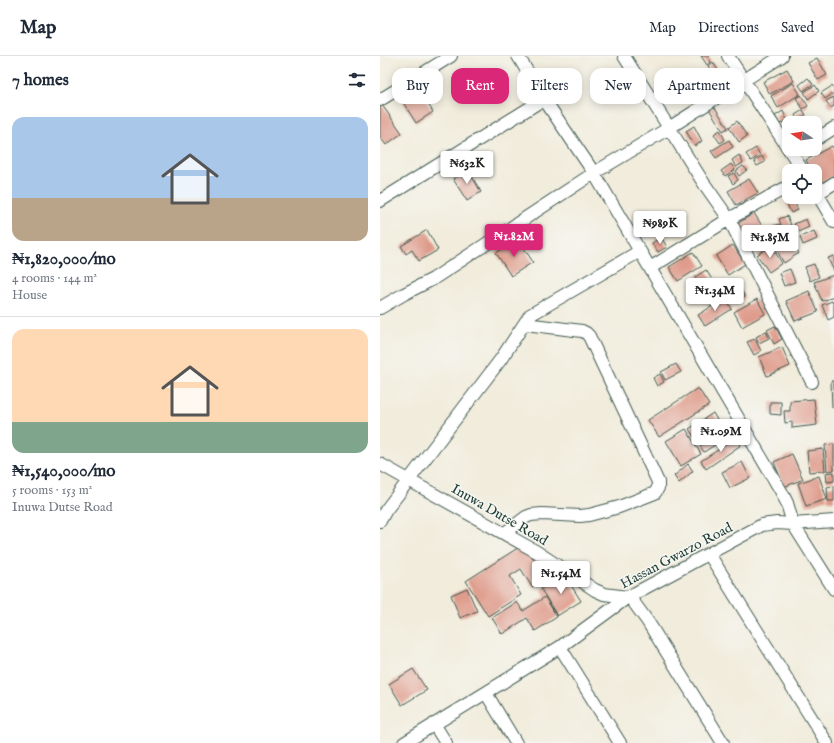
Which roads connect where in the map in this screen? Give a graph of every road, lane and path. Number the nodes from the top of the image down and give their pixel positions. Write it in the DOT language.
graph roads {
  1 [pos="451,56"];
  2 [pos="518,56"];
  3 [pos="624,56"];
  4 [pos="728,56"];
  5 [pos="782,56"];
  6 [pos="525,68"];
  7 [pos="735,68"];
  8 [pos="744,80"];
  9 [pos="744,82"];
  10 [pos="380,100"];
  11 [pos="536,104"];
  12 [pos="547,104"];
  13 [pos="707,104"];
  14 [pos="669,128"];
  15 [pos="834,128"];
  16 [pos="782,133"];
  17 [pos="822,136"];
  18 [pos="594,173"];
  19 [pos="834,183"];
  20 [pos="822,189"];
  21 [pos="782,190"];
  22 [pos="380,201"];
  23 [pos="822,202"];
  24 [pos="729,219"];
  25 [pos="834,222"];
  26 [pos="640,251"];
  27 [pos="650,268"];
  28 [pos="380,308"];
  29 [pos="525,324"];
  30 [pos="812,382"];
  31 [pos="380,464"];
  32 [pos="409,480"];
  33 [pos="380,521"];
  34 [pos="834,521"];
  35 [pos="793,524"];
  36 [pos="505,533"];
  37 [pos="709,554"];
  38 [pos="834,589"];
  39 [pos="628,597"];
  40 [pos="560,647"];
  41 [pos="486,693"];
  42 [pos="434,724"];
  43 [pos="404,743"];
  44 [pos="446,743"];
  45 [pos="516,743"];
  46 [pos="620,743"];
  47 [pos="723,743"];
  48 [pos="827,743"];
  1 -- 10 [label="street"];
  2 -- 6 [label="street"];
  3 -- 14 [label="street"];
  4 -- 7 [label="street"];
  5 -- 8 [label="street"];
  9 -- 16 [label="street"];
  11 -- 22 [label="street"];
  12 -- 18 [label="street"];
  13 -- 14 [label="street"];
  14 -- 18 [label="street"];
  14 -- 24 [label="street"];
  15 -- 17 [label="street"];
  18 -- 26 [label="street"];
  18 -- 28 [label="street"];
  19 -- 20 [label="street"];
  21 -- 24 [label="street"];
  23 -- 25 [label="street"];
  24 -- 27 [label="street"];
  24 -- 30 [label="street"];
  26 -- 27 [label="street"];
  26 -- 29 [label="street"];
  27 -- 35 [label="street"];
  29 -- 32 [label="street"];
  29 -- 36 [label="street"];
  31 -- 32 [label="street, Inuwa Dutse Road"];
  32 -- 33 [label="street"];
  32 -- 36 [label="street, Inuwa Dutse Road"];
  34 -- 35 [label="street, Hassan Gwarzo Road"];
  35 -- 37 [label="street, Hassan Gwarzo Road"];
  35 -- 38 [label="street"];
  36 -- 39 [label="street, Inuwa Dutse Road"];
  37 -- 39 [label="street, Hassan Gwarzo Road"];
  37 -- 48 [label="street"];
  39 -- 40 [label="street, Hassan Gwarzo Road"];
  39 -- 47 [label="street"];
  40 -- 41 [label="street, Hassan Gwarzo Road"];
  40 -- 46 [label="street"];
  41 -- 42 [label="street, Hassan Gwarzo Road"];
  41 -- 45 [label="street"];
  42 -- 43 [label="street, Hassan Gwarzo Road"];
  42 -- 44 [label="street"];
}
